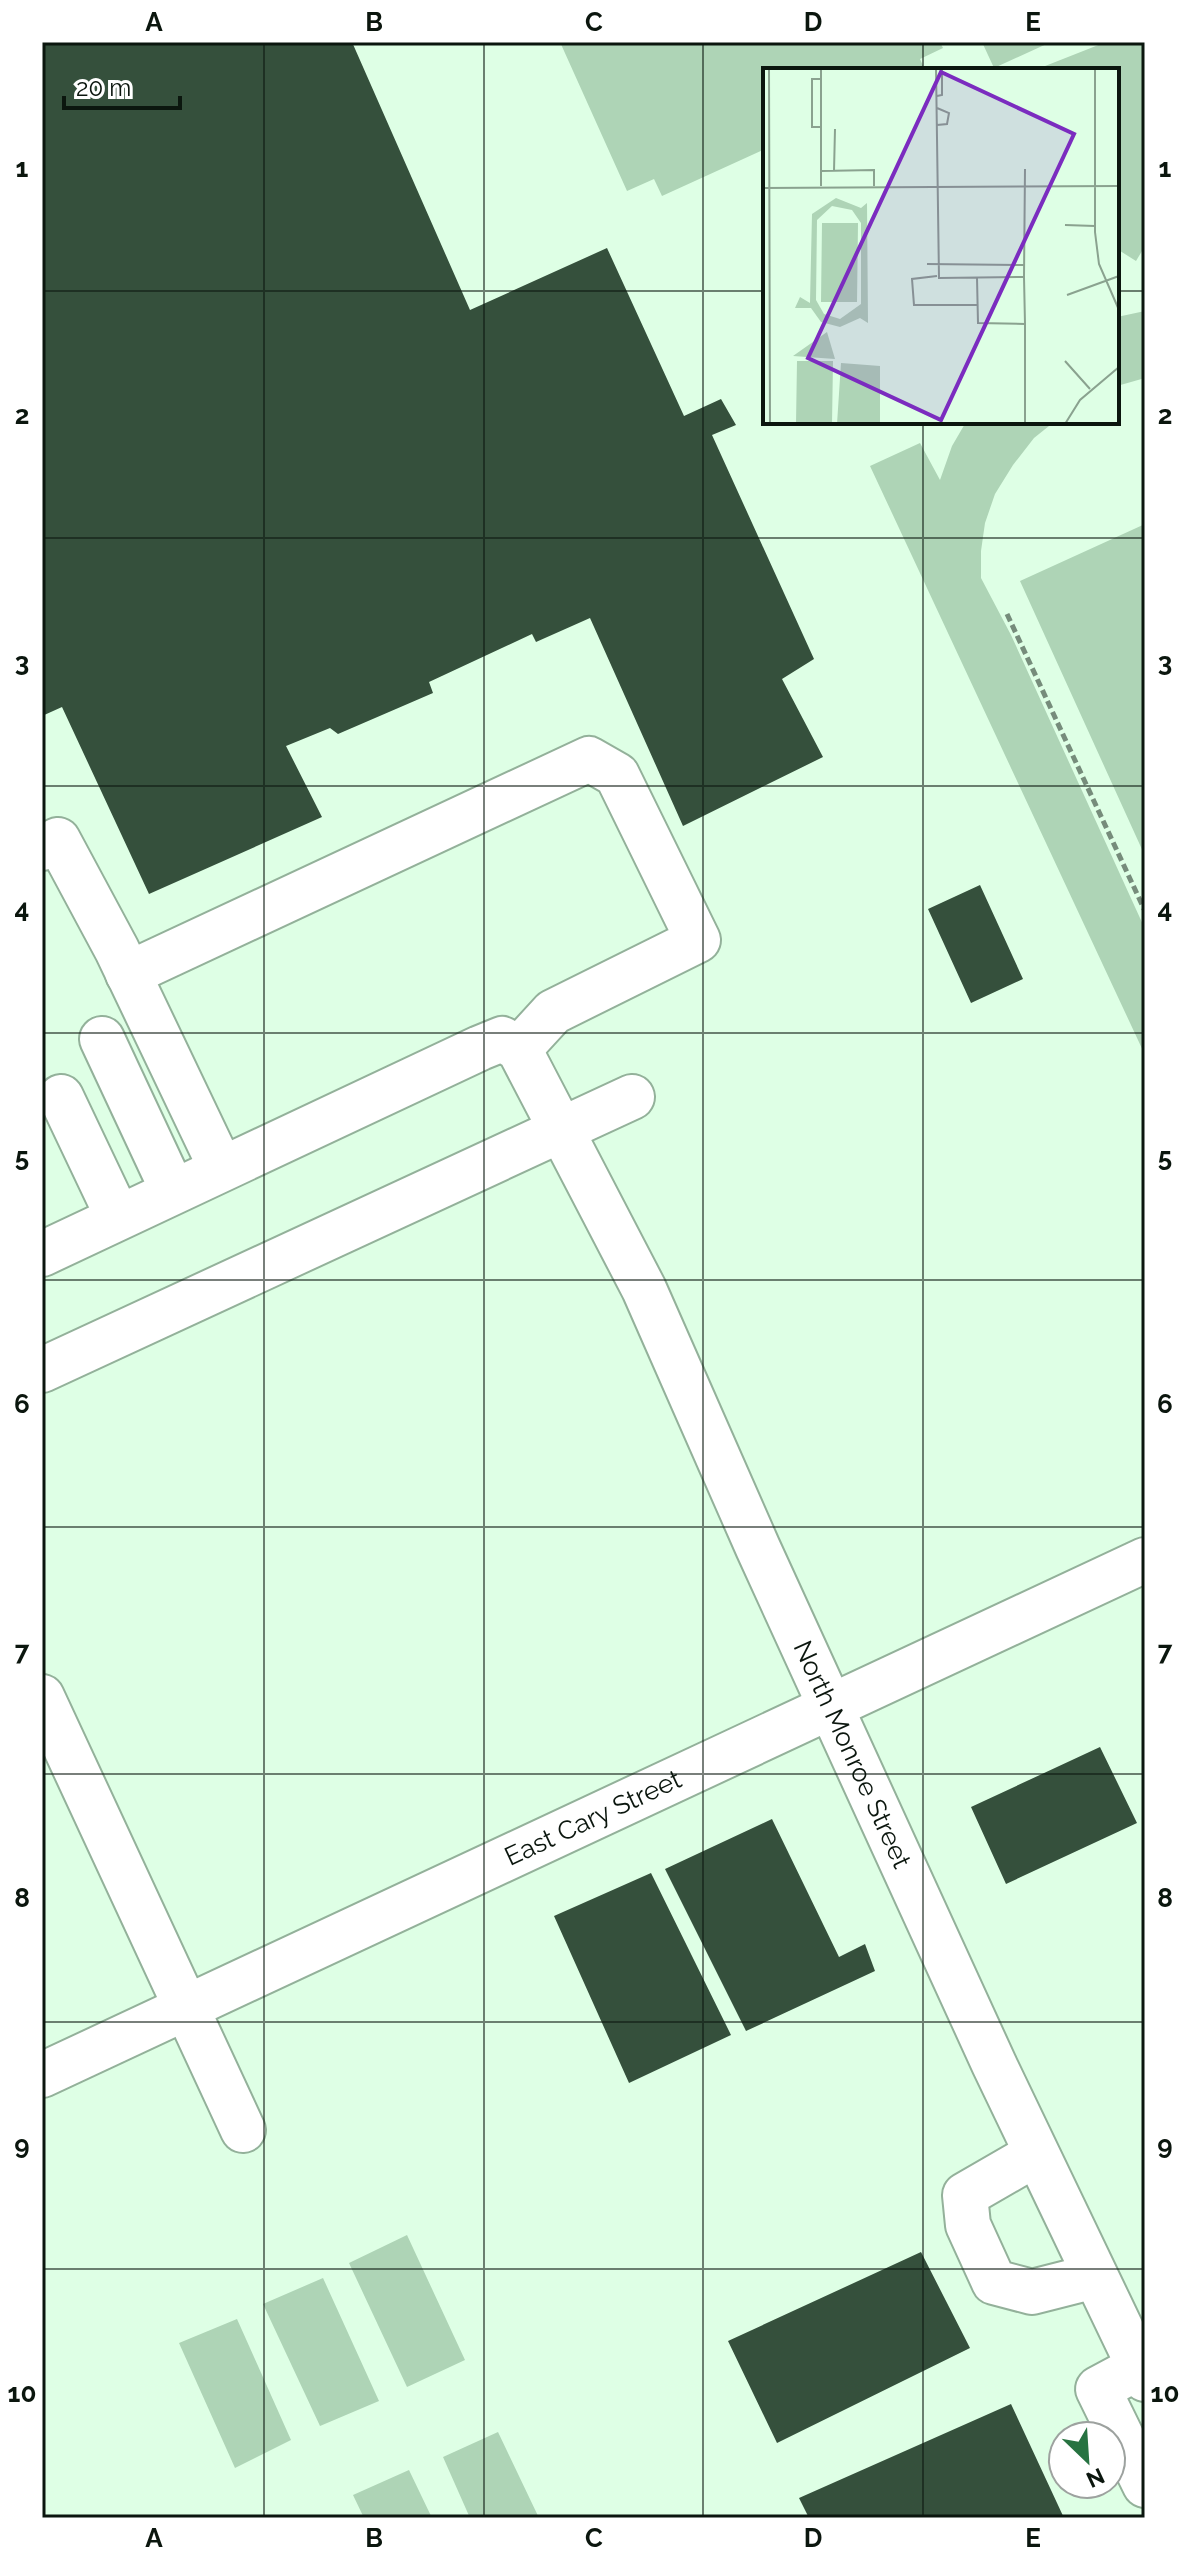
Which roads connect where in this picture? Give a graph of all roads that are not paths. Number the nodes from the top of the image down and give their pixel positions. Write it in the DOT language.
graph roads {
  1 [pos="42,848"];
  2 [pos="128,974"];
  3 [pos="102,1039"];
  4 [pos="519,1049"];
  5 [pos="61,1097"];
  6 [pos="632,1097"];
  7 [pos="563,1129"];
  8 [pos="221,1168"];
  9 [pos="173,1191"];
  10 [pos="118,1217"];
  11 [pos="42,1254"];
  12 [pos="42,1370"];
  13 [pos="1145,1560"];
  14 [pos="42,1697"];
  15 [pos="830,1706"];
  16 [pos="185,2007"];
  17 [pos="42,2075"];
  18 [pos="243,2130"];
  19 [pos="1036,2154"];
  20 [pos="1095,2276"];
  21 [pos="1142,2373"];
  22 [pos="1142,2472"];
  1 -- 2 [label="street"];
  2 -- 4 [label="street"];
  2 -- 8 [label="street"];
  3 -- 9 [label="street"];
  4 -- 7 [label="street, North Monroe Street"];
  4 -- 8 [label="street"];
  5 -- 10 [label="street"];
  6 -- 7 [label="street"];
  7 -- 12 [label="street"];
  7 -- 15 [label="street, North Monroe Street"];
  8 -- 9 [label="street"];
  9 -- 10 [label="street"];
  10 -- 11 [label="street"];
  13 -- 15 [label="street, East Cary Street"];
  14 -- 16 [label="street"];
  15 -- 16 [label="street, East Cary Street"];
  15 -- 19 [label="street, North Monroe Street"];
  16 -- 17 [label="street, East Cary Street"];
  16 -- 18 [label="street"];
  19 -- 20 [label="street, North Monroe Street"];
  19 -- 20 [label="street"];
  20 -- 21 [label="street, North Monroe Street"];
  21 -- 22 [label="street"];
}
